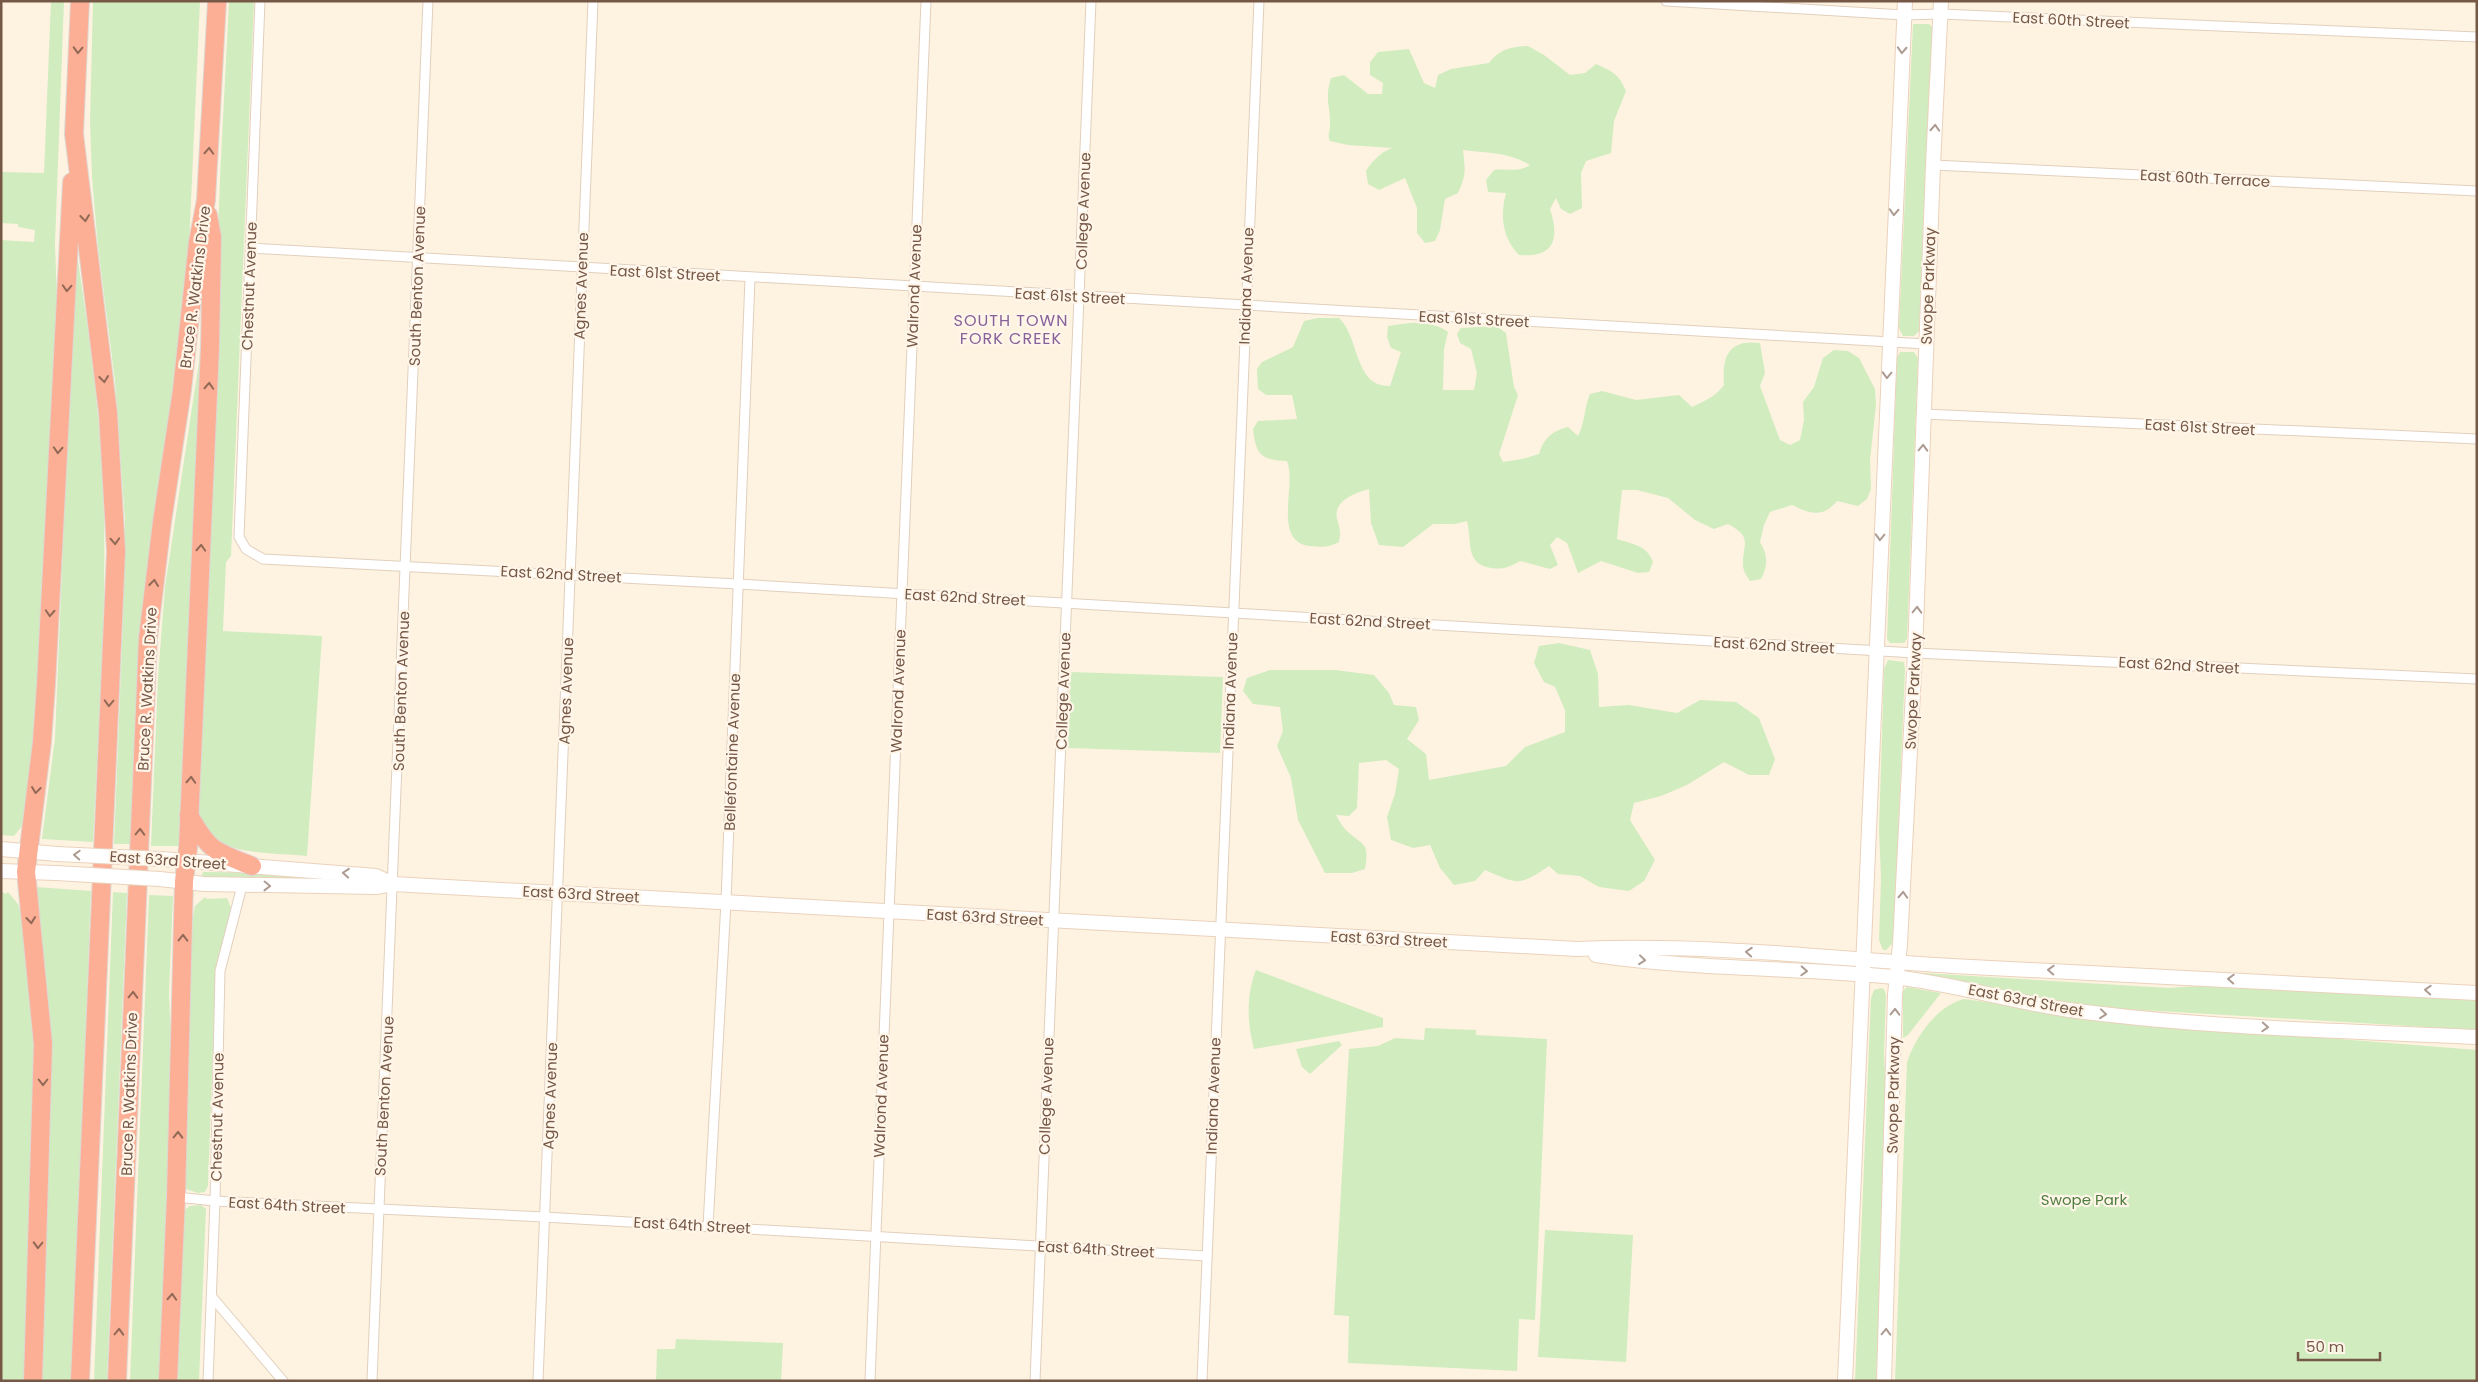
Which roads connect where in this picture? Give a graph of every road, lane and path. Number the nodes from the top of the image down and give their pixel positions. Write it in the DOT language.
graph roads {
  1 [pos="80,1"];
  2 [pos="217,1"];
  3 [pos="260,1"];
  4 [pos="428,1"];
  5 [pos="593,1"];
  6 [pos="926,1"];
  7 [pos="1091,1"];
  8 [pos="1259,1"];
  9 [pos="1666,1"];
  10 [pos="1941,7"];
  11 [pos="1904,8"];
  12 [pos="2477,37"];
  13 [pos="74,134"];
  14 [pos="1933,165"];
  15 [pos="2477,191"];
  16 [pos="206,200"];
  17 [pos="251,248"];
  18 [pos="418,258"];
  19 [pos="582,268"];
  20 [pos="750,278"];
  21 [pos="914,288"];
  22 [pos="1079,297"];
  23 [pos="1245,306"];
  24 [pos="1888,342"];
  25 [pos="1926,344"];
  26 [pos="1924,414"];
  27 [pos="2477,440"];
  28 [pos="263,558"];
  29 [pos="406,566"];
  30 [pos="570,574"];
  31 [pos="738,584"];
  32 [pos="902,594"];
  33 [pos="1066,604"];
  34 [pos="1233,613"];
  35 [pos="1875,651"];
  36 [pos="1915,653"];
  37 [pos="2477,679"];
  38 [pos="189,814"];
  39 [pos="1,849"];
  40 [pos="28,851"];
  41 [pos="187,861"];
  42 [pos="252,866"];
  43 [pos="1,871"];
  44 [pos="26,872"];
  45 [pos="184,881"];
  46 [pos="393,884"];
  47 [pos="242,886"];
  48 [pos="558,892"];
  49 [pos="726,902"];
  50 [pos="889,912"];
  51 [pos="1053,921"];
  52 [pos="1220,930"];
  53 [pos="1576,949"];
  54 [pos="1863,959"];
  55 [pos="1898,961"];
  56 [pos="1863,974"];
  57 [pos="1896,978"];
  58 [pos="2477,993"];
  59 [pos="2477,1037"];
  60 [pos="176,1197"];
  61 [pos="215,1201"];
  62 [pos="379,1210"];
  63 [pos="544,1217"];
  64 [pos="708,1226"];
  65 [pos="875,1236"];
  66 [pos="1040,1246"];
  67 [pos="1207,1256"];
  68 [pos="212,1297"];
  69 [pos="33,1381"];
  70 [pos="80,1381"];
  71 [pos="117,1381"];
  72 [pos="168,1381"];
  73 [pos="208,1381"];
  74 [pos="284,1381"];
  75 [pos="372,1381"];
  76 [pos="538,1381"];
  77 [pos="870,1381"];
  78 [pos="1035,1381"];
  79 [pos="1202,1381"];
  80 [pos="1844,1381"];
  81 [pos="1884,1381"];
  1 -- 13 [label="highway, one-way"];
  16 -- 2 [label="highway, Bruce R. Watkins Drive, one-way"];
  3 -- 17 [label="street, Chestnut Avenue"];
  4 -- 18 [label="street, South Benton Avenue"];
  5 -- 19 [label="street, Agnes Avenue"];
  6 -- 21 [label="street, Walrond Avenue"];
  7 -- 22 [label="street, College Avenue"];
  8 -- 23 [label="street, Indiana Avenue"];
  9 -- 11 [label="street, East 60th Street"];
  10 -- 11 [label="street, East 60th Street"];
  10 -- 12 [label="street, East 60th Street"];
  14 -- 10 [label="main road, Swope Parkway, one-way"];
  11 -- 24 [label="main road, one-way"];
  13 -- 40 [label="highway, one-way"];
  13 -- 70 [label="highway, one-way"];
  14 -- 15 [label="street, East 60th Terrace"];
  14 -- 25 [label="main road, Swope Parkway"];
  38 -- 16 [label="highway, one-way"];
  71 -- 16 [label="highway, Bruce R. Watkins Drive, one-way"];
  17 -- 18 [label="street, East 61st Street"];
  17 -- 28 [label="street, Chestnut Avenue"];
  18 -- 19 [label="street, East 61st Street"];
  18 -- 29 [label="street, South Benton Avenue"];
  19 -- 20 [label="street, East 61st Street"];
  19 -- 30 [label="street, Agnes Avenue"];
  20 -- 21 [label="street, East 61st Street"];
  20 -- 31 [label="street, Bellefontaine Avenue"];
  21 -- 22 [label="street, East 61st Street"];
  21 -- 32 [label="street, Walrond Avenue"];
  22 -- 23 [label="street, East 61st Street"];
  22 -- 33 [label="street, College Avenue"];
  23 -- 24 [label="street, East 61st Street"];
  23 -- 34 [label="street, Indiana Avenue"];
  24 -- 25 [label="street, East 61st Street"];
  24 -- 35 [label="main road, one-way"];
  25 -- 26 [label="main road, Swope Parkway"];
  26 -- 27 [label="street, East 61st Street"];
  36 -- 26 [label="main road, Swope Parkway, one-way"];
  28 -- 29 [label="street, East 62nd Street"];
  29 -- 30 [label="street, East 62nd Street"];
  29 -- 46 [label="street, South Benton Avenue"];
  30 -- 31 [label="street, East 62nd Street"];
  30 -- 48 [label="street, Agnes Avenue"];
  31 -- 32 [label="street, East 62nd Street"];
  31 -- 49 [label="street, Bellefontaine Avenue"];
  32 -- 33 [label="street, East 62nd Street"];
  32 -- 50 [label="street, Walrond Avenue"];
  33 -- 34 [label="street, East 62nd Street"];
  33 -- 51 [label="street, College Avenue"];
  34 -- 35 [label="street, East 62nd Street"];
  34 -- 52 [label="street, Indiana Avenue"];
  35 -- 36 [label="street, East 62nd Street"];
  35 -- 54 [label="main road"];
  36 -- 37 [label="street, East 62nd Street"];
  55 -- 36 [label="main road, Swope Parkway, one-way"];
  38 -- 41 [label="highway"];
  38 -- 42 [label="highway"];
  39 -- 40 [label="main road, East 63rd Street"];
  41 -- 40 [label="main road, East 63rd Street, one-way, bridge"];
  40 -- 44 [label="highway"];
  41 -- 42 [label="main road, East 63rd Street"];
  41 -- 45 [label="highway"];
  46 -- 42 [label="main road, East 63rd Street, one-way"];
  43 -- 44 [label="main road, East 63rd Street"];
  44 -- 45 [label="main road, East 63rd Street, bridge"];
  44 -- 69 [label="highway, one-way"];
  45 -- 47 [label="main road, East 63rd Street"];
  60 -- 45 [label="highway, one-way"];
  47 -- 46 [label="main road, East 63rd Street, one-way"];
  46 -- 48 [label="main road, East 63rd Street"];
  46 -- 62 [label="street, South Benton Avenue"];
  47 -- 61 [label="street, Chestnut Avenue"];
  48 -- 49 [label="main road, East 63rd Street"];
  48 -- 63 [label="street, Agnes Avenue"];
  49 -- 50 [label="main road, East 63rd Street"];
  49 -- 64 [label="street, Bellefontaine Avenue"];
  50 -- 51 [label="main road, East 63rd Street"];
  50 -- 65 [label="street, Walrond Avenue"];
  51 -- 52 [label="main road, East 63rd Street"];
  51 -- 66 [label="street, College Avenue"];
  52 -- 53 [label="main road, East 63rd Street"];
  52 -- 67 [label="street, Indiana Avenue"];
  54 -- 53 [label="main road, East 63rd Street, one-way"];
  53 -- 56 [label="main road, East 63rd Street, one-way"];
  54 -- 55 [label="main road, East 63rd Street"];
  54 -- 56 [label="main road"];
  55 -- 57 [label="main road, Swope Parkway"];
  58 -- 55 [label="main road, East 63rd Street, one-way"];
  56 -- 57 [label="main road, East 63rd Street"];
  56 -- 80 [label="main road"];
  57 -- 59 [label="main road, East 63rd Street, one-way"];
  81 -- 57 [label="main road, Swope Parkway, one-way"];
  60 -- 61 [label="street, East 64th Street"];
  72 -- 60 [label="highway, one-way"];
  61 -- 62 [label="street, East 64th Street"];
  61 -- 68 [label="street, Chestnut Avenue"];
  62 -- 63 [label="street, East 64th Street"];
  62 -- 75 [label="street, South Benton Avenue"];
  63 -- 64 [label="street, East 64th Street"];
  63 -- 76 [label="street, Agnes Avenue"];
  64 -- 65 [label="street, East 64th Street"];
  65 -- 66 [label="street, East 64th Street"];
  65 -- 77 [label="street, Walrond Avenue"];
  66 -- 67 [label="street, East 64th Street"];
  66 -- 78 [label="street, College Avenue"];
  67 -- 79 [label="street, Indiana Avenue"];
  68 -- 73 [label="street, Chestnut Avenue"];
  68 -- 74 [label="street"];
}
